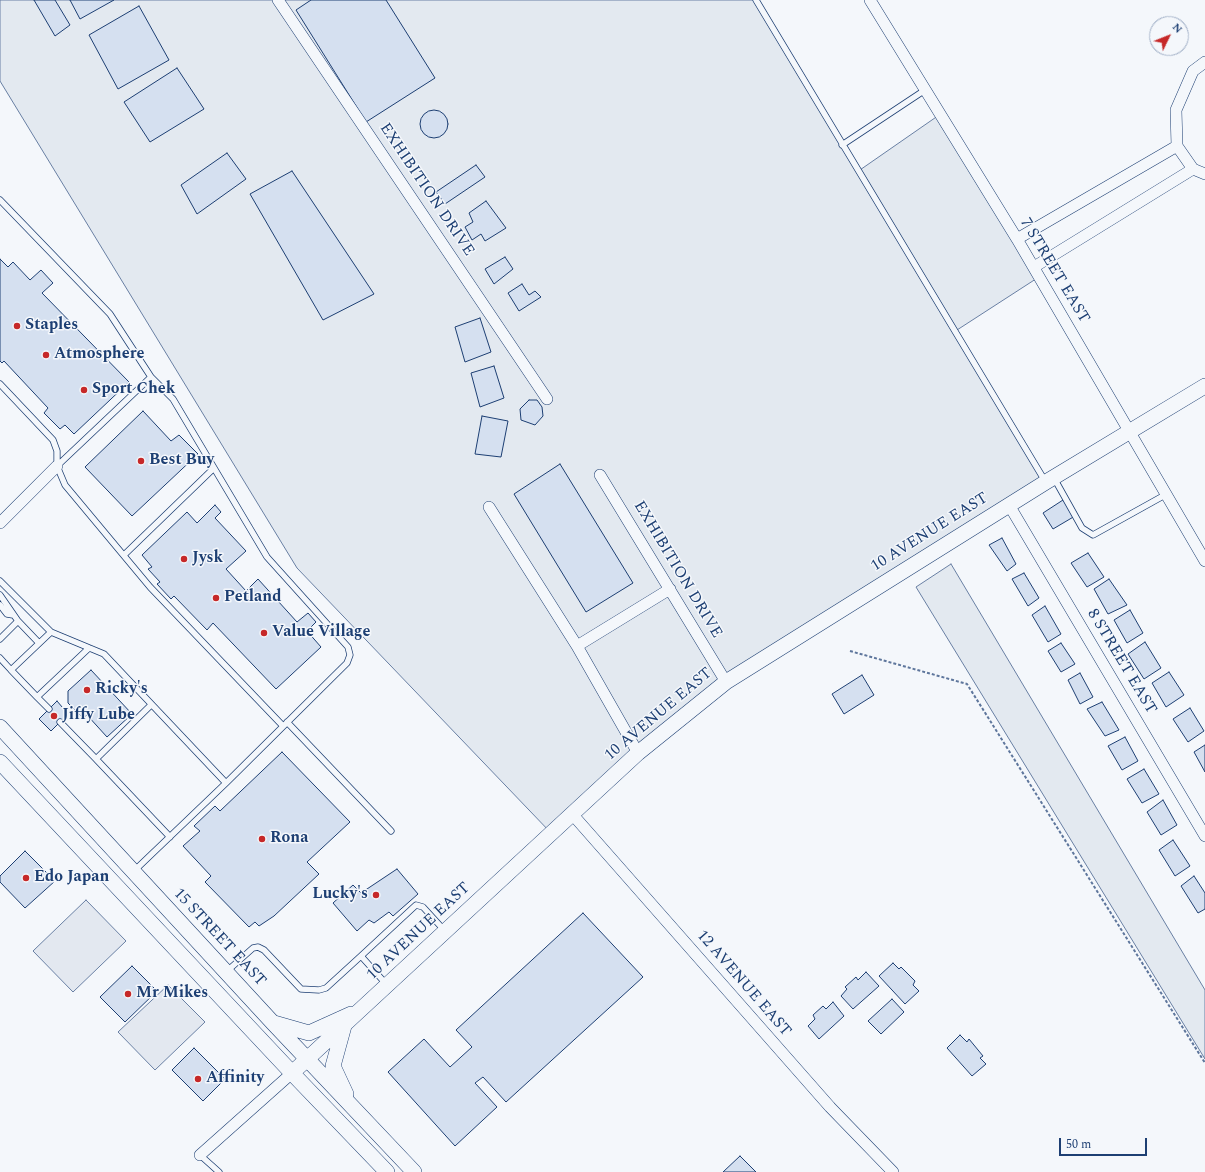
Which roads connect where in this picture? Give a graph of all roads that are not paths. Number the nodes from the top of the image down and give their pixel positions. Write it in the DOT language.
graph roads {
  1 [pos="278,0"];
  2 [pos="756,0"];
  3 [pos="870,0"];
  4 [pos="1205,62"];
  5 [pos="926,90"];
  6 [pos="842,145"];
  7 [pos="1176,146"];
  8 [pos="1193,169"];
  9 [pos="1205,174"];
  10 [pos="0,200"];
  11 [pos="1017,239"];
  12 [pos="1034,267"];
  13 [pos="151,377"];
  14 [pos="0,384"];
  15 [pos="1205,386"];
  16 [pos="547,399"];
  17 [pos="1129,432"];
  18 [pos="57,466"];
  19 [pos="214,468"];
  20 [pos="600,475"];
  21 [pos="1050,480"];
  22 [pos="1165,495"];
  23 [pos="1009,505"];
  24 [pos="489,507"];
  25 [pos="0,523"];
  26 [pos="124,555"];
  27 [pos="1205,561"];
  28 [pos="0,581"];
  29 [pos="670,589"];
  30 [pos="0,595"];
  31 [pos="0,605"];
  32 [pos="12,615"];
  33 [pos="18,621"];
  34 [pos="51,632"];
  35 [pos="0,639"];
  36 [pos="39,643"];
  37 [pos="577,646"];
  38 [pos="89,648"];
  39 [pos="0,658"];
  40 [pos="11,670"];
  41 [pos="726,682"];
  42 [pos="37,698"];
  43 [pos="151,705"];
  44 [pos="48,709"];
  45 [pos="60,722"];
  46 [pos="286,724"];
  47 [pos="0,727"];
  48 [pos="638,753"];
  49 [pos="96,759"];
  50 [pos="0,762"];
  51 [pos="226,783"];
  52 [pos="573,815"];
  53 [pos="391,831"];
  54 [pos="1205,836"];
  55 [pos="170,837"];
  56 [pos="133,872"];
  57 [pos="446,932"];
  58 [pos="361,956"];
  59 [pos="226,972"];
  60 [pos="387,985"];
  61 [pos="361,1010"];
  62 [pos="273,1023"];
  63 [pos="344,1026"];
  64 [pos="307,1058"];
  65 [pos="292,1073"];
  66 [pos="353,1108"];
  67 [pos="200,1155"];
  68 [pos="219,1172"];
  69 [pos="386,1172"];
  70 [pos="414,1172"];
  71 [pos="893,1172"];
  1 -- 16 [label="street, EXHIBITION DRIVE"];
  2 -- 6 [label="lane"];
  3 -- 5 [label="street, 7 STREET EAST"];
  4 -- 7 [label="street"];
  5 -- 6 [label="lane"];
  5 -- 11 [label="street, 7 STREET EAST"];
  6 -- 21 [label="lane"];
  7 -- 8 [label="street"];
  7 -- 11 [label="street"];
  8 -- 9 [label="street"];
  8 -- 12 [label="street"];
  10 -- 13 [label="lane"];
  11 -- 12 [label="street, 7 STREET EAST"];
  12 -- 17 [label="street, 7 STREET EAST"];
  13 -- 18 [label="lane"];
  13 -- 19 [label="lane"];
  14 -- 18 [label="lane"];
  15 -- 17 [label="main road, 10 AVENUE EAST"];
  17 -- 21 [label="main road, 10 AVENUE EAST"];
  17 -- 22 [label="street, 7 STREET EAST"];
  18 -- 25 [label="street"];
  18 -- 26 [label="lane"];
  19 -- 26 [label="lane"];
  19 -- 46 [label="lane"];
  20 -- 29 [label="street, EXHIBITION DRIVE"];
  21 -- 22 [label="lane"];
  21 -- 23 [label="main road, 10 AVENUE EAST"];
  22 -- 27 [label="street, 7 STREET EAST"];
  23 -- 41 [label="main road, 10 AVENUE EAST"];
  23 -- 54 [label="street, 8 STREET EAST"];
  24 -- 37 [label="street"];
  26 -- 46 [label="lane"];
  28 -- 34 [label="lane"];
  29 -- 37 [label="street"];
  29 -- 41 [label="street, EXHIBITION DRIVE"];
  30 -- 32 [label="lane"];
  31 -- 32 [label="lane"];
  32 -- 33 [label="lane"];
  33 -- 35 [label="lane"];
  33 -- 36 [label="lane"];
  34 -- 36 [label="lane"];
  34 -- 38 [label="lane"];
  36 -- 40 [label="lane"];
  37 -- 48 [label="street"];
  38 -- 42 [label="lane"];
  38 -- 43 [label="lane"];
  39 -- 40 [label="lane"];
  40 -- 42 [label="lane"];
  41 -- 48 [label="main road, 10 AVENUE EAST"];
  42 -- 44 [label="lane"];
  43 -- 49 [label="lane"];
  43 -- 51 [label="lane"];
  45 -- 49 [label="lane"];
  46 -- 51 [label="lane"];
  46 -- 53 [label="lane"];
  47 -- 56 [label="main road, 15 STREET EAST"];
  48 -- 52 [label="main road, 10 AVENUE EAST"];
  49 -- 55 [label="lane"];
  50 -- 65 [label="main road"];
  51 -- 55 [label="lane"];
  52 -- 57 [label="main road, 10 AVENUE EAST"];
  52 -- 71 [label="street, 12 AVENUE EAST"];
  55 -- 56 [label="lane"];
  56 -- 59 [label="main road, 15 STREET EAST"];
  57 -- 58 [label="lane"];
  57 -- 60 [label="main road, 10 AVENUE EAST"];
  58 -- 59 [label="lane"];
  58 -- 60 [label="lane"];
  59 -- 62 [label="main road, 15 STREET EAST"];
  60 -- 61 [label="main road, 10 AVENUE EAST"];
  61 -- 62 [label="main road"];
  61 -- 63 [label="main road, 10 AVENUE EAST"];
  62 -- 64 [label="main road, 15 STREET EAST"];
  63 -- 64 [label="main road, 10 AVENUE EAST"];
  63 -- 66 [label="main road"];
  64 -- 65 [label="main road, 10 AVENUE EAST"];
  64 -- 66 [label="main road, 15 STREET EAST"];
  65 -- 67 [label="street, 10 AVENUE EAST"];
  65 -- 69 [label="main road"];
  66 -- 70 [label="main road, 15 STREET EAST"];
  67 -- 68 [label="lane"];
}
